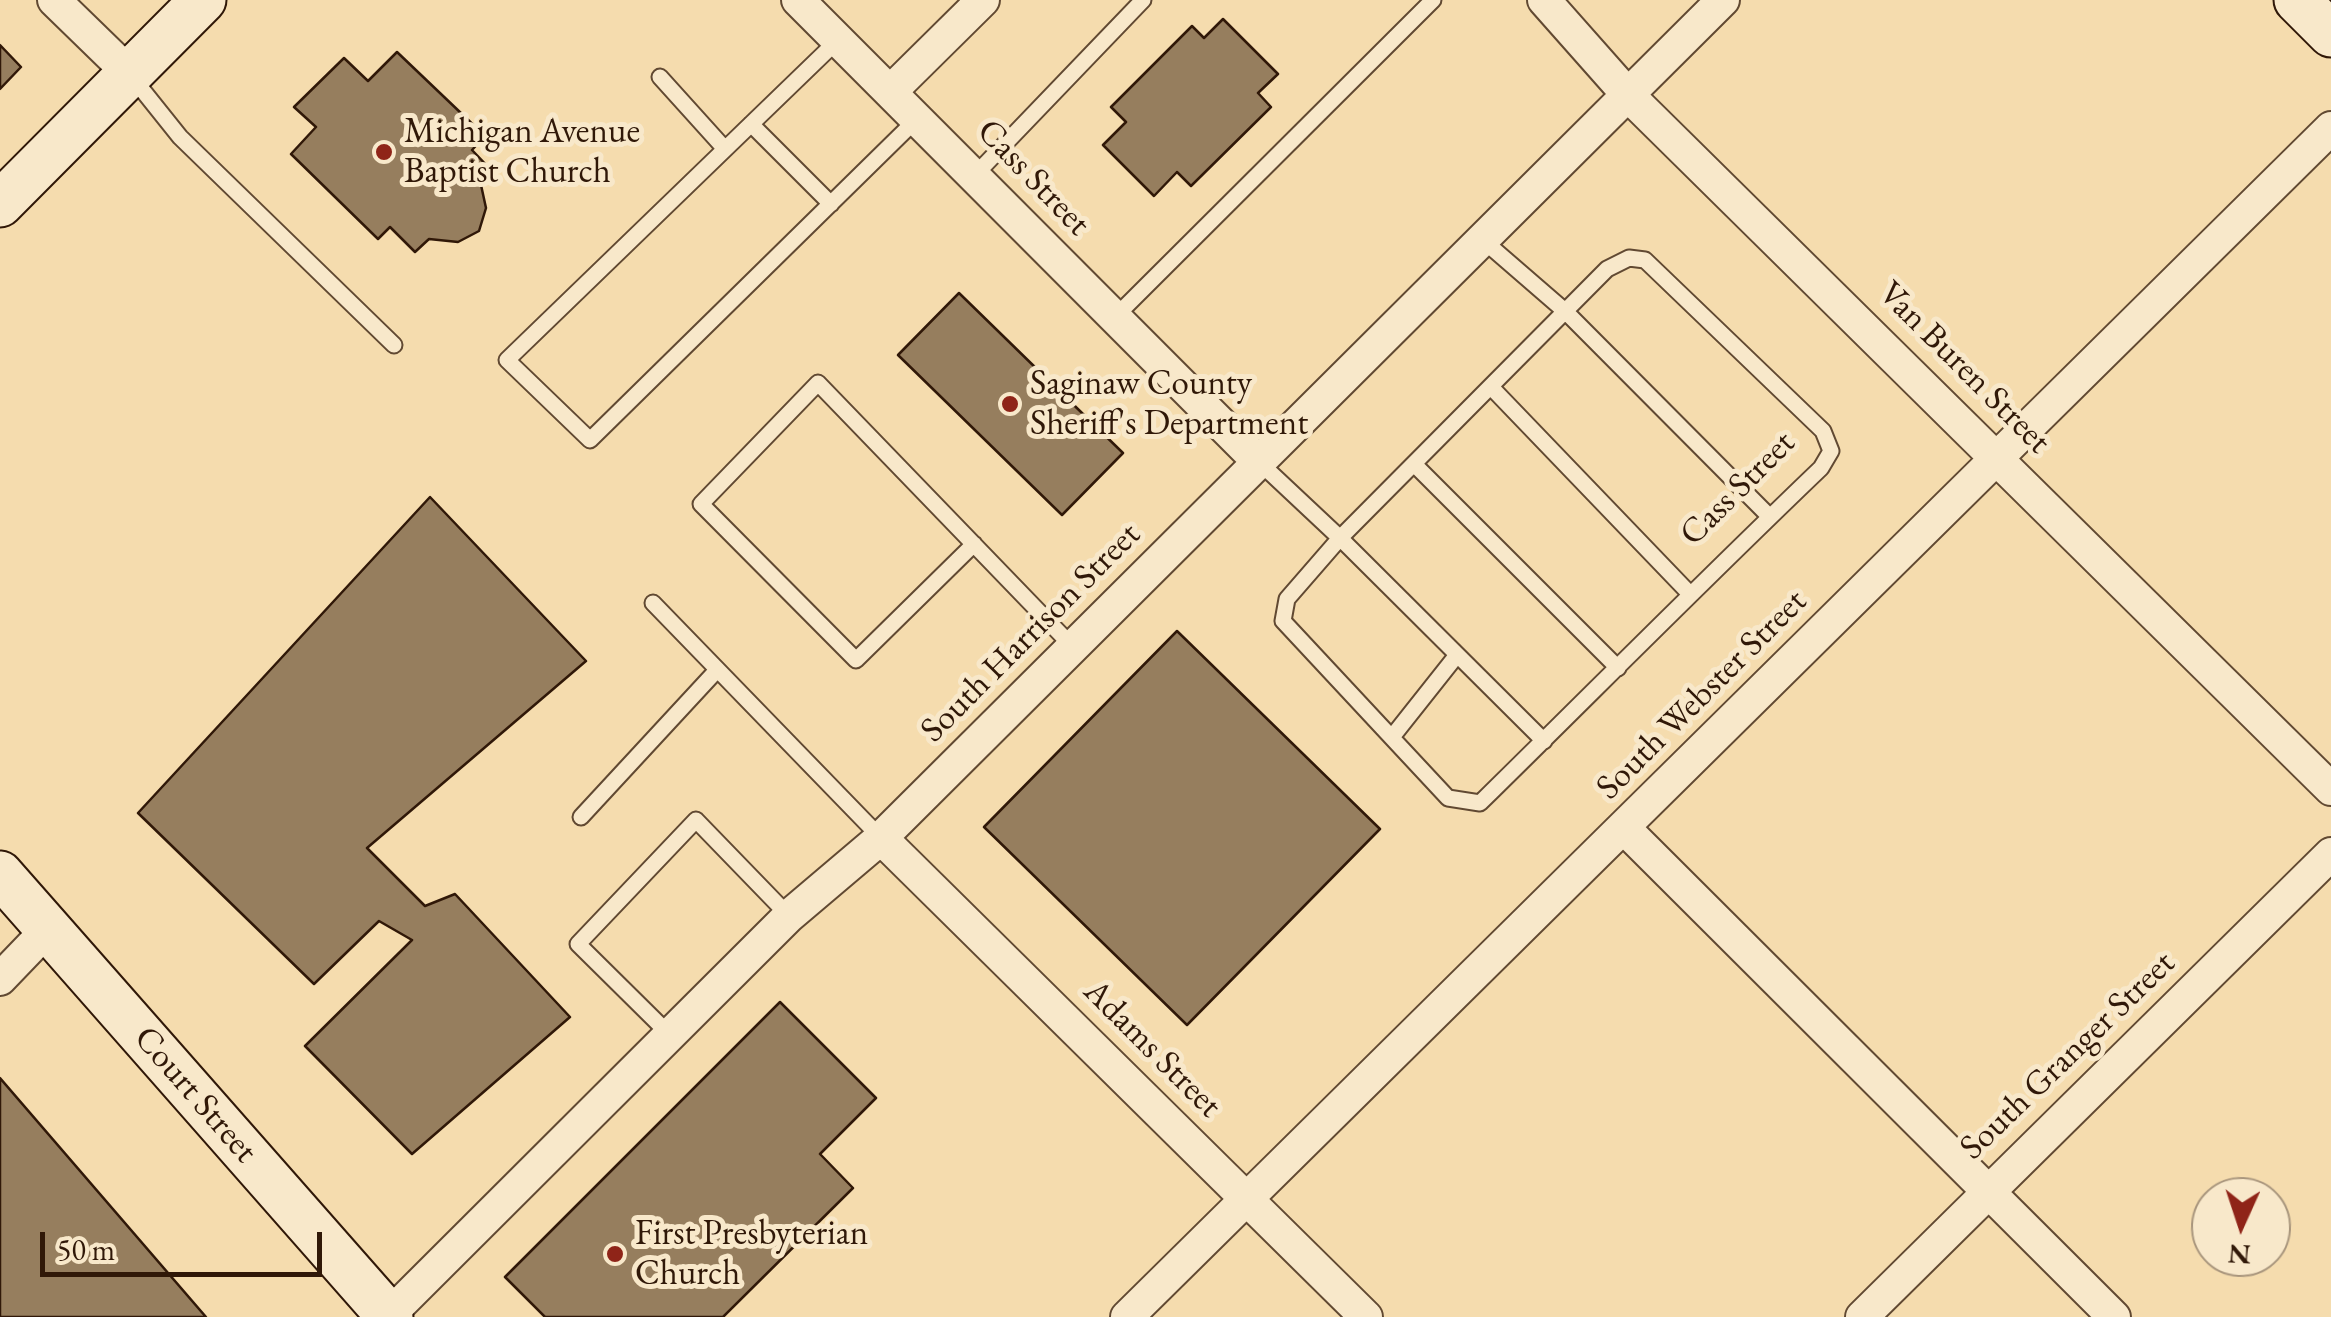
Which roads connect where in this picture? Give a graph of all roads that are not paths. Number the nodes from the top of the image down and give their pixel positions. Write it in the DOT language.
graph roads {
  1 [pos="54,0"];
  2 [pos="203,0"];
  3 [pos="798,0"];
  4 [pos="983,0"];
  5 [pos="1143,0"];
  6 [pos="1432,0"];
  7 [pos="1544,0"];
  8 [pos="1723,0"];
  9 [pos="2297,0"];
  10 [pos="2331,34"];
  11 [pos="838,40"];
  12 [pos="129,74"];
  13 [pos="660,77"];
  14 [pos="890,92"];
  15 [pos="1629,96"];
  16 [pos="918,118"];
  17 [pos="751,124"];
  18 [pos="2331,128"];
  19 [pos="725,149"];
  20 [pos="974,176"];
  21 [pos="0,204"];
  22 [pos="831,204"];
  23 [pos="1484,240"];
  24 [pos="1566,312"];
  25 [pos="1114,318"];
  26 [pos="394,346"];
  27 [pos="1492,388"];
  28 [pos="1998,458"];
  29 [pos="1259,462"];
  30 [pos="1414,464"];
  31 [pos="1770,517"];
  32 [pos="1340,538"];
  33 [pos="974,544"];
  34 [pos="1690,594"];
  35 [pos="653,603"];
  36 [pos="1073,647"];
  37 [pos="1458,655"];
  38 [pos="1618,668"];
  39 [pos="718,670"];
  40 [pos="1392,737"];
  41 [pos="1544,741"];
  42 [pos="2331,790"];
  43 [pos="581,817"];
  44 [pos="1625,829"];
  45 [pos="881,838"];
  46 [pos="2331,854"];
  47 [pos="0,874"];
  48 [pos="789,916"];
  49 [pos="50,928"];
  50 [pos="0,979"];
  51 [pos="670,1036"];
  52 [pos="1988,1191"];
  53 [pos="1246,1198"];
  54 [pos="389,1316"];
  55 [pos="1127,1317"];
  56 [pos="1366,1317"];
  57 [pos="1862,1317"];
  58 [pos="2114,1317"];
  1 -- 12 [label="street"];
  2 -- 12 [label="main road"];
  3 -- 11 [label="street, Cass Street"];
  4 -- 14 [label="street"];
  5 -- 20 [label="lane"];
  6 -- 25 [label="lane"];
  7 -- 15 [label="street, Van Buren Street"];
  8 -- 15 [label="street, South Harrison Street"];
  9 -- 10 [label="main road"];
  11 -- 14 [label="street, Cass Street"];
  11 -- 17 [label="lane"];
  12 -- 21 [label="main road"];
  12 -- 26 [label="lane"];
  13 -- 19 [label="lane"];
  14 -- 16 [label="street, Cass Street"];
  15 -- 23 [label="street, South Harrison Street"];
  15 -- 28 [label="street, Van Buren Street"];
  16 -- 20 [label="street, Cass Street"];
  16 -- 22 [label="lane"];
  17 -- 19 [label="lane"];
  17 -- 22 [label="lane"];
  18 -- 28 [label="street, South Webster Street"];
  19 -- 22 [label="lane"];
  20 -- 25 [label="street, Cass Street"];
  23 -- 24 [label="lane"];
  23 -- 29 [label="street, South Harrison Street"];
  24 -- 27 [label="lane, Cass Street"];
  24 -- 31 [label="lane"];
  24 -- 31 [label="lane, Cass Street"];
  25 -- 29 [label="street, Cass Street"];
  27 -- 30 [label="lane, Cass Street"];
  27 -- 34 [label="lane"];
  28 -- 42 [label="street, Van Buren Street"];
  28 -- 44 [label="street, South Webster Street"];
  29 -- 32 [label="lane, Cass Street"];
  29 -- 36 [label="street, South Harrison Street"];
  30 -- 32 [label="lane, Cass Street"];
  30 -- 38 [label="lane"];
  31 -- 34 [label="lane, Cass Street"];
  32 -- 37 [label="lane"];
  32 -- 40 [label="lane, Cass Street"];
  33 -- 33 [label="lane"];
  33 -- 36 [label="lane"];
  34 -- 38 [label="lane, Cass Street"];
  35 -- 39 [label="lane"];
  36 -- 45 [label="street, South Harrison Street"];
  37 -- 40 [label="lane"];
  37 -- 41 [label="lane"];
  38 -- 41 [label="lane, Cass Street"];
  39 -- 43 [label="lane"];
  39 -- 45 [label="lane"];
  40 -- 41 [label="lane, Cass Street"];
  44 -- 52 [label="street"];
  44 -- 53 [label="street, South Webster Street"];
  45 -- 48 [label="street, South Harrison Street"];
  45 -- 53 [label="street, Adams Street"];
  46 -- 52 [label="street, South Granger Street"];
  47 -- 49 [label="main road, Court Street"];
  48 -- 51 [label="street, South Harrison Street"];
  48 -- 51 [label="lane"];
  49 -- 50 [label="street"];
  49 -- 54 [label="main road, Court Street"];
  51 -- 54 [label="street, South Harrison Street"];
  52 -- 57 [label="street, South Granger Street"];
  52 -- 58 [label="street"];
  53 -- 55 [label="street, South Webster Street"];
  53 -- 56 [label="street, Adams Street"];
}
